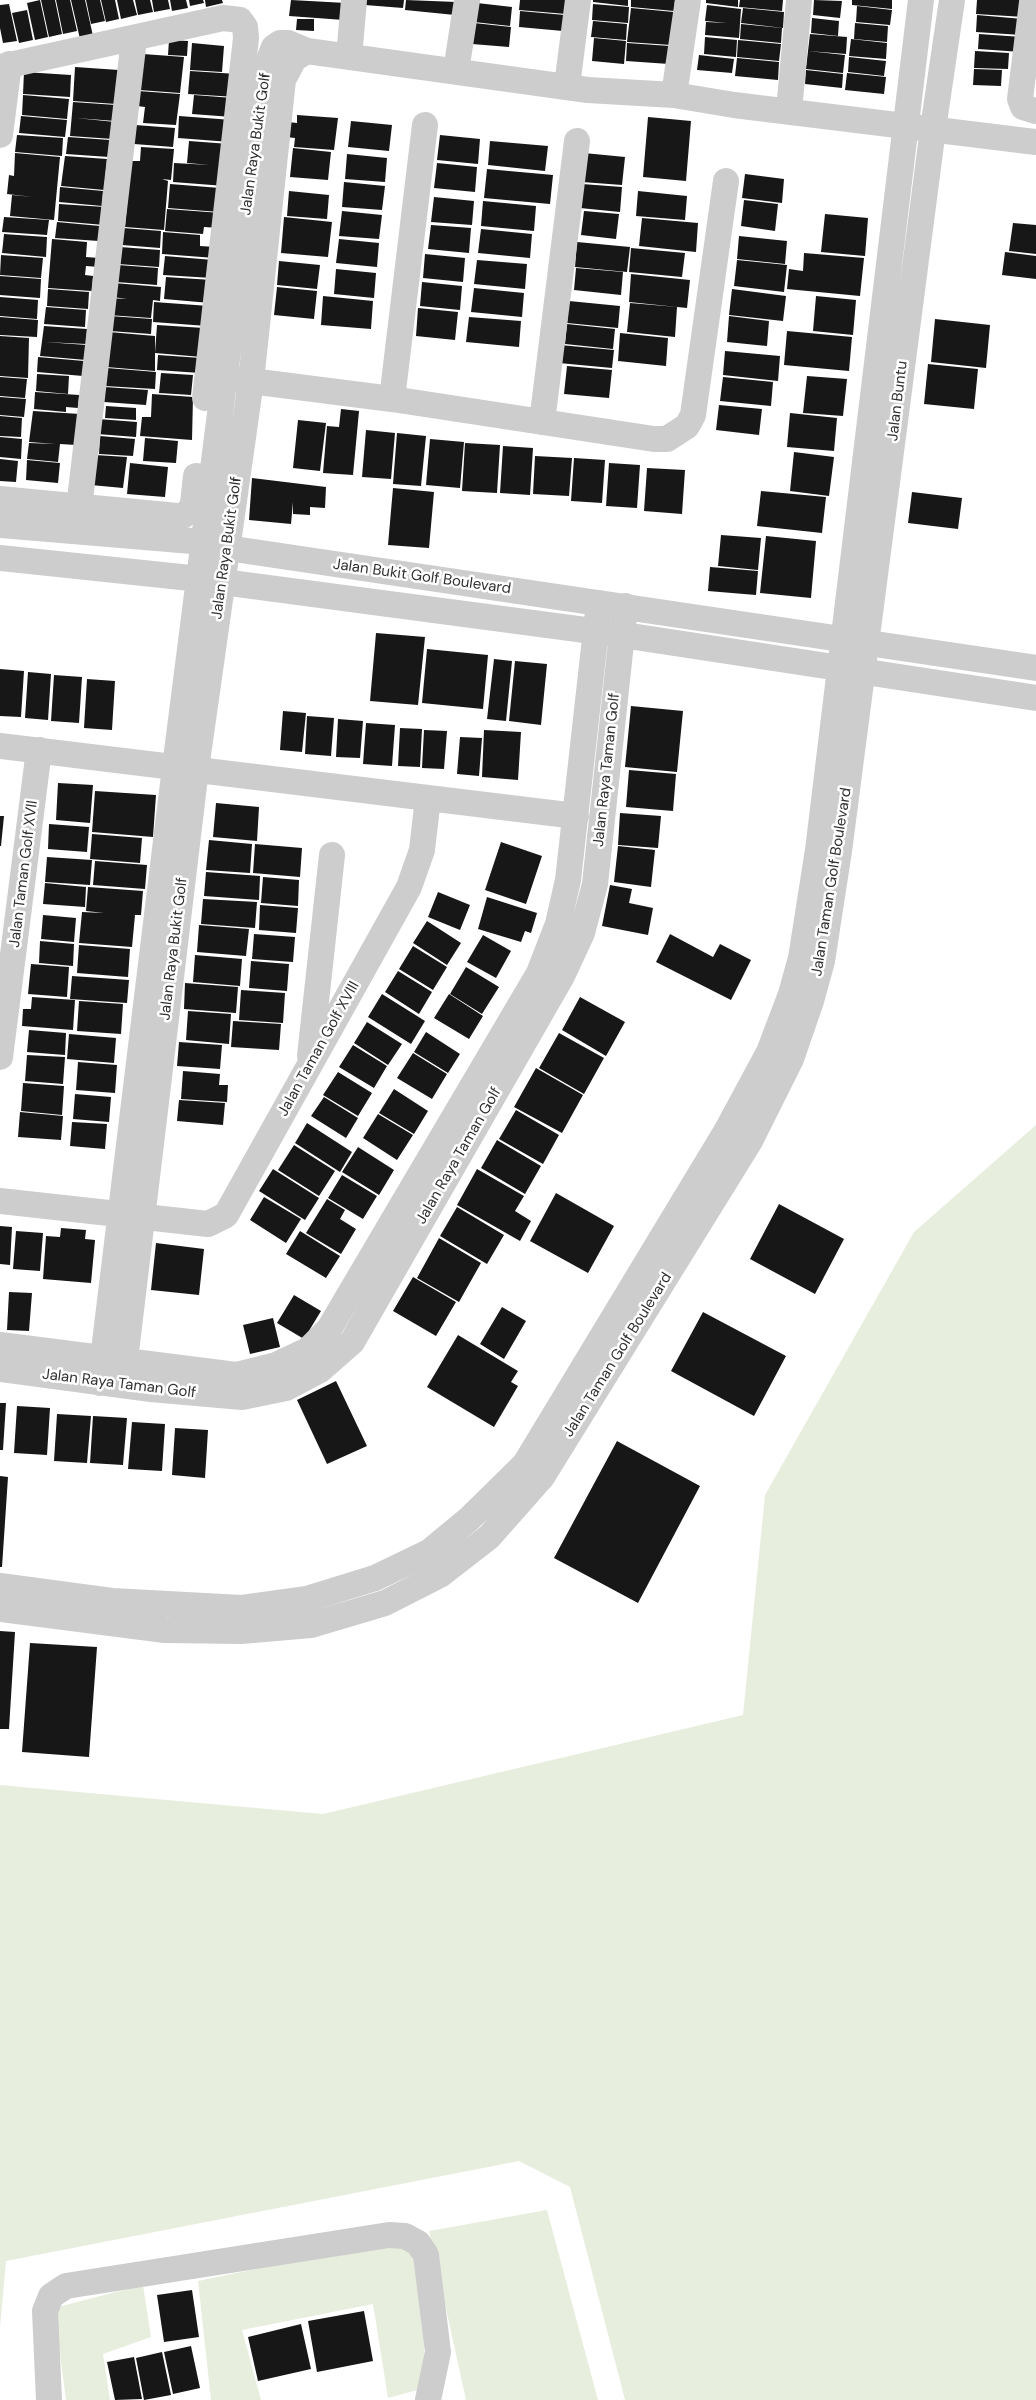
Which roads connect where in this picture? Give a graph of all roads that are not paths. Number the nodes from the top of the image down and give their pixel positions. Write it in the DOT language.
graph roads {
  1 [pos="354,0"];
  2 [pos="467,0"];
  3 [pos="578,0"];
  4 [pos="688,0"];
  5 [pos="799,0"];
  6 [pos="921,0"];
  7 [pos="1034,0"];
  8 [pos="951,2"];
  9 [pos="134,39"];
  10 [pos="307,51"];
  11 [pos="349,57"];
  12 [pos="5,66"];
  13 [pos="456,71"];
  14 [pos="567,86"];
  15 [pos="674,95"];
  16 [pos="1030,109"];
  17 [pos="789,112"];
  18 [pos="425,125"];
  19 [pos="905,125"];
  20 [pos="933,129"];
  21 [pos="0,136"];
  22 [pos="576,141"];
  23 [pos="1036,142"];
  24 [pos="726,181"];
  25 [pos="225,378"];
  26 [pos="251,381"];
  27 [pos="392,399"];
  28 [pos="542,422"];
  29 [pos="0,499"];
  30 [pos="79,508"];
  31 [pos="0,525"];
  32 [pos="215,545"];
  33 [pos="0,558"];
  34 [pos="211,581"];
  35 [pos="599,603"];
  36 [pos="625,606"];
  37 [pos="595,633"];
  38 [pos="854,640"];
  39 [pos="622,643"];
  40 [pos="1036,668"];
  41 [pos="850,670"];
  42 [pos="1036,698"];
  43 [pos="0,746"];
  44 [pos="39,750"];
  45 [pos="582,754"];
  46 [pos="609,757"];
  47 [pos="185,768"];
  48 [pos="428,798"];
  49 [pos="603,807"];
  50 [pos="576,810"];
  51 [pos="332,855"];
  52 [pos="0,1057"];
  53 [pos="309,1066"];
  54 [pos="0,1201"];
  55 [pos="131,1216"];
  56 [pos="0,1345"];
  57 [pos="0,1369"];
  58 [pos="112,1372"];
  59 [pos="0,1586"];
  60 [pos="0,1609"];
  61 [pos="111,1612"];
  62 [pos="49,2400"];
  63 [pos="428,2400"];
  1 -- 11 [label="street"];
  2 -- 13 [label="street"];
  3 -- 14 [label="street"];
  4 -- 15 [label="street"];
  5 -- 17 [label="street"];
  6 -- 19 [label="street, Jalan Buntu"];
  7 -- 16 [label="street"];
  8 -- 20 [label="street, Jalan Buntu"];
  9 -- 12 [label="street"];
  9 -- 30 [label="street"];
  9 -- 30 [label="street"];
  10 -- 11 [label="street"];
  10 -- 25 [label="street, Jalan Raya Bukit Golf"];
  10 -- 26 [label="street, Jalan Raya Bukit Golf"];
  11 -- 13 [label="street"];
  12 -- 21 [label="street"];
  13 -- 14 [label="street"];
  14 -- 15 [label="street"];
  15 -- 17 [label="street"];
  17 -- 19 [label="street"];
  18 -- 27 [label="street"];
  19 -- 20 [label="street"];
  19 -- 38 [label="street, Jalan Buntu"];
  20 -- 23 [label="street"];
  20 -- 38 [label="street, Jalan Buntu"];
  22 -- 28 [label="street"];
  24 -- 28 [label="street"];
  25 -- 26 [label="street"];
  25 -- 32 [label="street, Jalan Raya Bukit Golf"];
  26 -- 27 [label="street"];
  26 -- 32 [label="street, Jalan Raya Bukit Golf"];
  27 -- 28 [label="street"];
  29 -- 30 [label="street"];
  31 -- 32 [label="street, Jalan Bukit Golf Boulevard"];
  32 -- 34 [label="street, Jalan Raya Bukit Golf"];
  32 -- 35 [label="street, Jalan Bukit Golf Boulevard"];
  33 -- 34 [label="street"];
  34 -- 37 [label="street"];
  34 -- 47 [label="street, Jalan Raya Bukit Golf"];
  35 -- 36 [label="street, Jalan Bukit Golf Boulevard"];
  35 -- 37 [label="street, Jalan Raya Taman Golf"];
  36 -- 38 [label="street, Jalan Bukit Golf Boulevard"];
  36 -- 39 [label="street, Jalan Raya Taman Golf"];
  37 -- 39 [label="street"];
  37 -- 45 [label="street, Jalan Raya Taman Golf"];
  38 -- 40 [label="street, Jalan Bukit Golf Boulevard"];
  38 -- 41 [label="street, Jalan Buntu"];
  39 -- 41 [label="street"];
  39 -- 46 [label="street, Jalan Raya Taman Golf"];
  41 -- 42 [label="street"];
  41 -- 61 [label="street, Jalan Taman Golf Boulevard"];
  43 -- 44 [label="street"];
  44 -- 47 [label="street"];
  44 -- 52 [label="street, Jalan Taman Golf XVII"];
  45 -- 46 [label="street"];
  45 -- 50 [label="street, Jalan Raya Taman Golf"];
  46 -- 49 [label="street, Jalan Raya Taman Golf"];
  47 -- 48 [label="street"];
  47 -- 55 [label="street, Jalan Raya Bukit Golf"];
  48 -- 50 [label="street"];
  48 -- 53 [label="street, Jalan Taman Golf XVIII"];
  49 -- 50 [label="street"];
  49 -- 58 [label="street, Jalan Raya Taman Golf"];
  50 -- 58 [label="street, Jalan Raya Taman Golf"];
  51 -- 53 [label="street"];
  53 -- 55 [label="street, Jalan Taman Golf XVIII"];
  54 -- 55 [label="street, Jalan Taman Golf XVIII"];
  55 -- 58 [label="street, Jalan Raya Bukit Golf"];
  56 -- 58 [label="street, Jalan Raya Taman Golf"];
  57 -- 58 [label="street, Jalan Raya Taman Golf"];
  59 -- 61 [label="street, Jalan Taman Golf Boulevard"];
  60 -- 61 [label="street, Jalan Taman Golf Boulevard"];
  62 -- 63 [label="street"];
}
